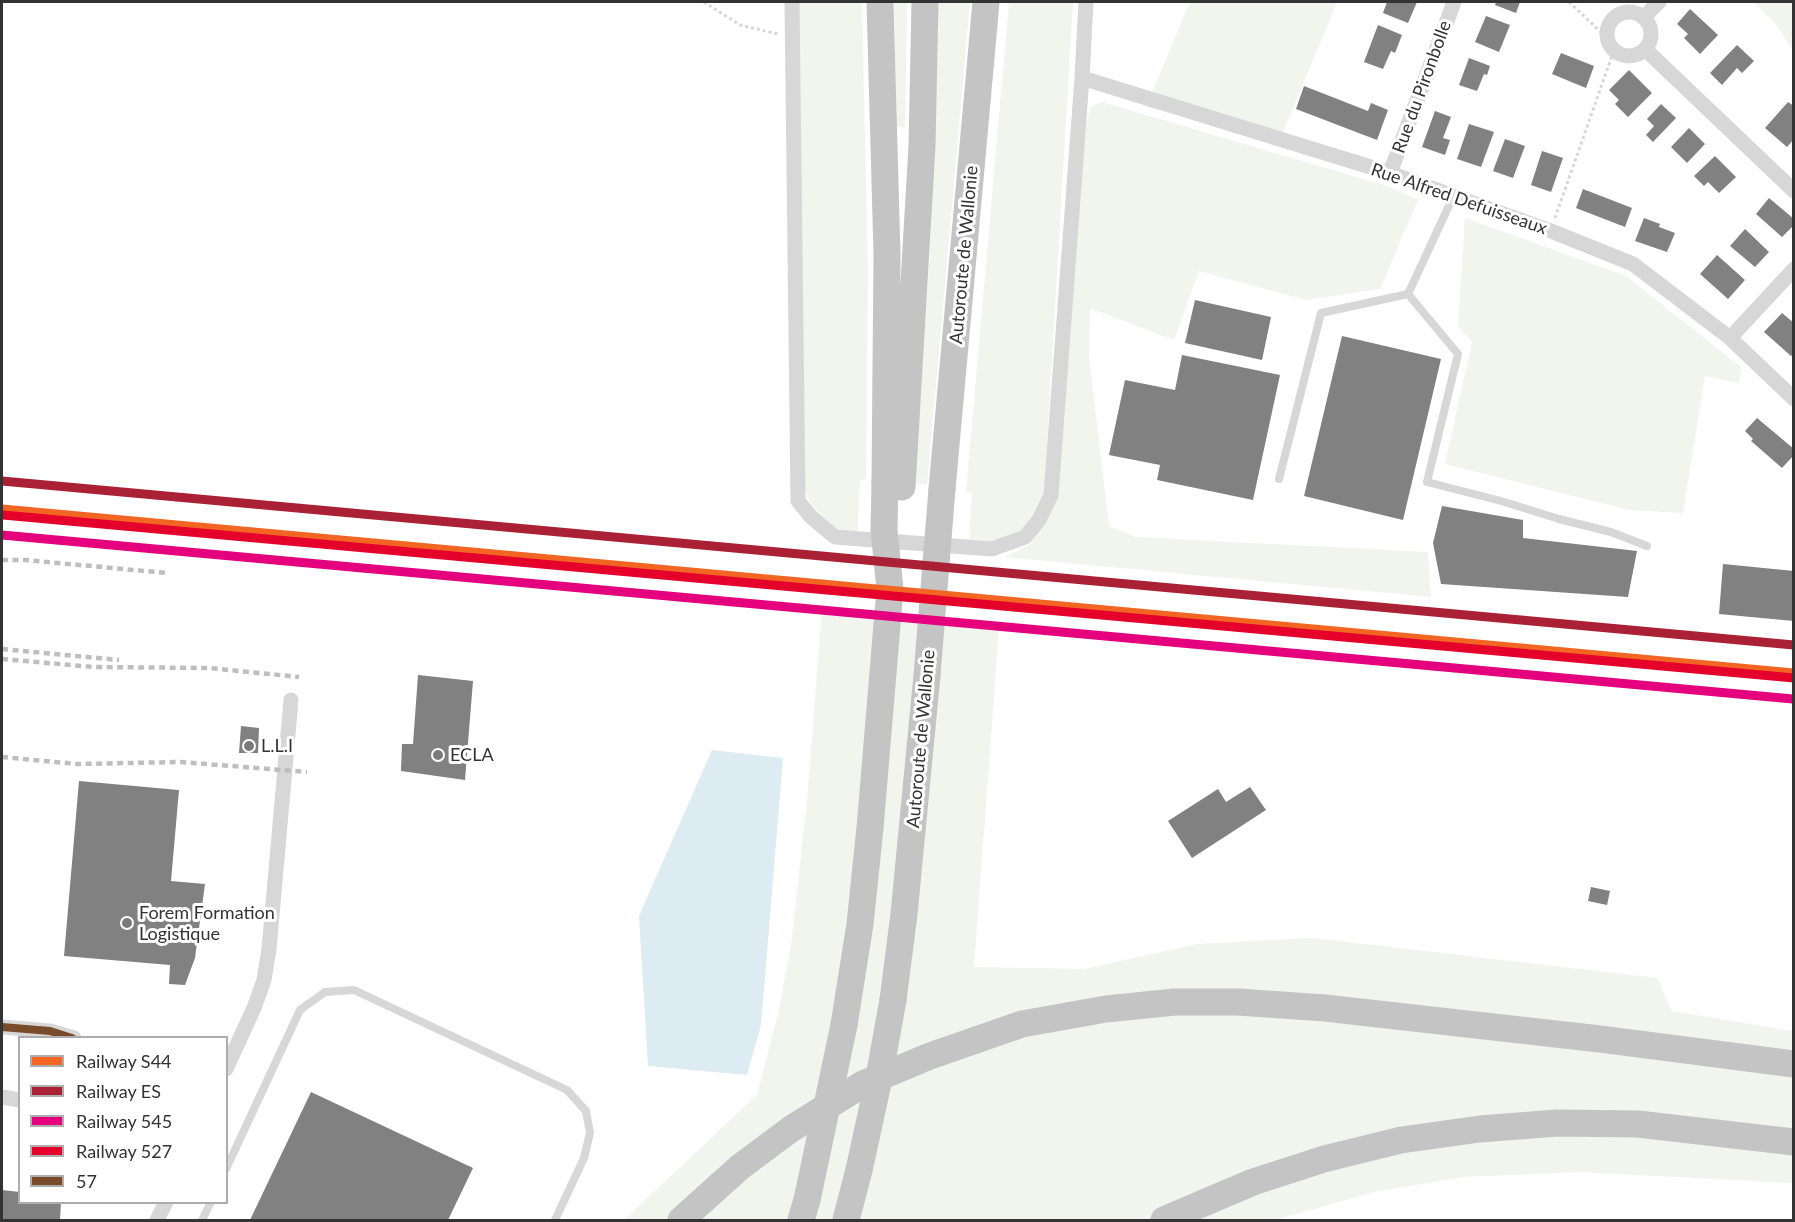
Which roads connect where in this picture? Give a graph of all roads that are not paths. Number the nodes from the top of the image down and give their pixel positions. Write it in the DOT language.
graph roads {
  1 [pos="792,2"];
  2 [pos="880,2"];
  3 [pos="925,2"];
  4 [pos="986,2"];
  5 [pos="1086,2"];
  6 [pos="1454,2"];
  7 [pos="1659,2"];
  8 [pos="1644,17"];
  9 [pos="1645,49"];
  10 [pos="1082,78"];
  11 [pos="1390,173"];
  12 [pos="1794,191"];
  13 [pos="1453,197"];
  14 [pos="1794,269"];
  15 [pos="1408,294"];
  16 [pos="1730,338"];
  17 [pos="1794,399"];
  18 [pos="1279,479"];
  19 [pos="893,485"];
  20 [pos="1647,546"];
  21 [pos="291,700"];
  22 [pos="2,1027"];
  23 [pos="67,1036"];
  24 [pos="1794,1064"];
  25 [pos="228,1065"];
  26 [pos="2,1097"];
  27 [pos="18,1100"];
  28 [pos="1794,1142"];
  29 [pos="228,1165"];
  30 [pos="166,1204"];
  31 [pos="210,1204"];
  32 [pos="804,1210"];
  33 [pos="157,1221"];
  34 [pos="202,1221"];
  35 [pos="555,1221"];
  36 [pos="681,1221"];
  37 [pos="846,1221"];
  38 [pos="1164,1221"];
  1 -- 10 [label="street"];
  2 -- 19 [label="highway"];
  3 -- 19 [label="highway"];
  4 -- 37 [label="highway, Autoroute de Wallonie, bridge"];
  5 -- 10 [label="street"];
  6 -- 11 [label="street, Rue du Pironbolle"];
  7 -- 8 [label="street"];
  8 -- 9 [label="street"];
  8 -- 9 [label="street"];
  9 -- 12 [label="street"];
  10 -- 11 [label="street, Rue Alfred Defuisseaux"];
  11 -- 13 [label="street, Rue Alfred Defuisseaux"];
  13 -- 15 [label="lane"];
  13 -- 16 [label="street, Rue Alfred Defuisseaux"];
  14 -- 16 [label="street"];
  15 -- 18 [label="lane"];
  15 -- 20 [label="lane"];
  16 -- 17 [label="street, Rue Alfred Defuisseaux"];
  19 -- 32 [label="highway, bridge"];
  21 -- 25 [label="street"];
  22 -- 23 [label="street"];
  24 -- 36 [label="highway"];
  26 -- 27 [label="street"];
  28 -- 38 [label="highway"];
  29 -- 35 [label="lane"];
  30 -- 33 [label="street"];
  31 -- 34 [label="lane"];
}
